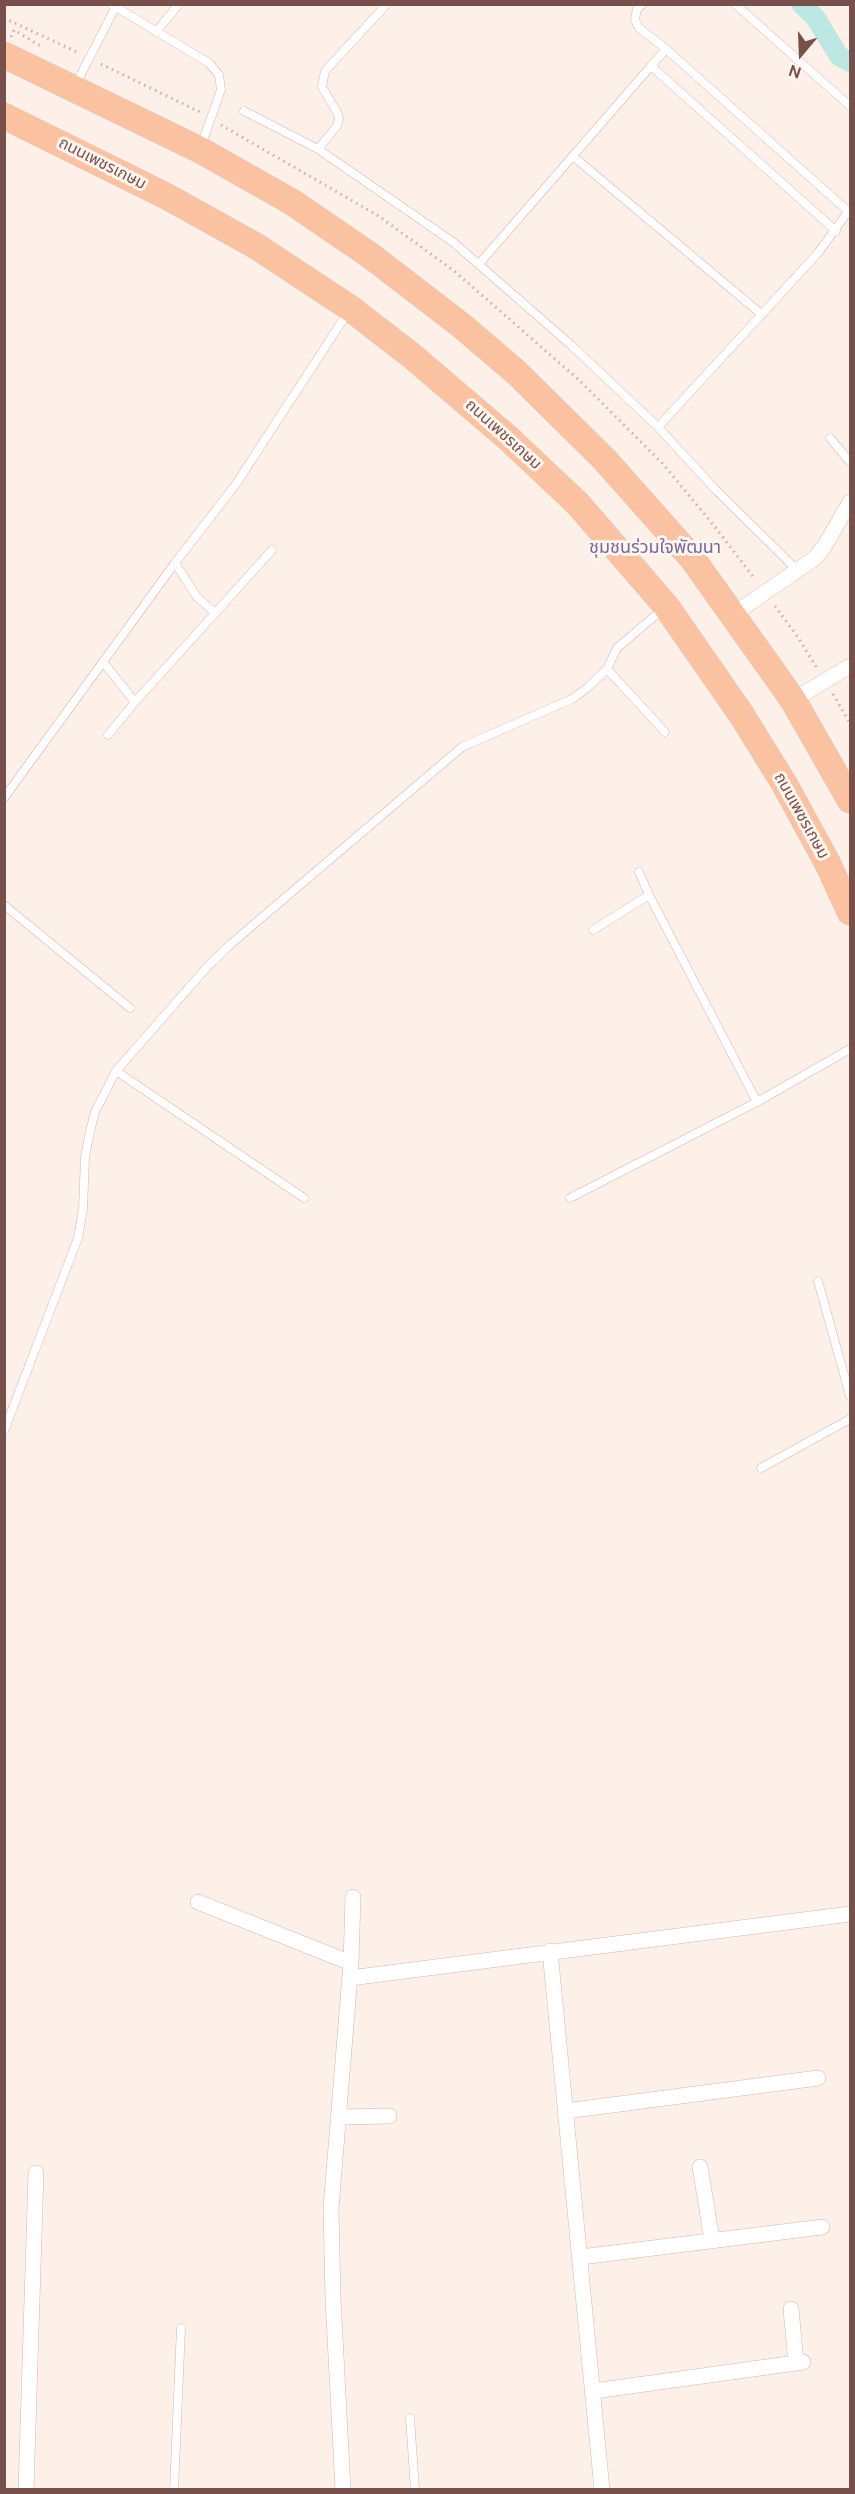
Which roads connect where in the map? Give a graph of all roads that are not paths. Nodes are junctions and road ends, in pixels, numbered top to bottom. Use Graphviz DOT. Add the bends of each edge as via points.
graph roads {
  1 [pos="179,4"];
  2 [pos="387,4"];
  3 [pos="643,4"];
  4 [pos="735,4"];
  5 [pos="114,5"];
  6 [pos="156,32"];
  7 [pos="666,49"];
  8 [pos="4,55"];
  9 [pos="651,66"];
  10 [pos="74,87"];
  11 [pos="850,106"];
  12 [pos="244,111"];
  13 [pos="4,117"];
  14 [pos="318,149"];
  15 [pos="200,150"];
  16 [pos="574,157"];
  17 [pos="850,211"];
  18 [pos="836,231"];
  19 [pos="479,264"];
  20 [pos="350,309"];
  21 [pos="760,313"];
  22 [pos="658,427"];
  23 [pos="830,438"];
  24 [pos="850,462"];
  25 [pos="850,502"];
  26 [pos="272,550"];
  27 [pos="175,563"];
  28 [pos="798,572"];
  29 [pos="666,606"];
  30 [pos="215,613"];
  31 [pos="734,614"];
  32 [pos="103,662"];
  33 [pos="850,666"];
  34 [pos="607,669"];
  35 [pos="793,700"];
  36 [pos="135,702"];
  37 [pos="665,732"];
  38 [pos="108,735"];
  39 [pos="4,798"];
  40 [pos="850,800"];
  41 [pos="639,872"];
  42 [pos="649,895"];
  43 [pos="4,905"];
  44 [pos="850,912"];
  45 [pos="593,930"];
  46 [pos="130,1008"];
  47 [pos="850,1049"];
  48 [pos="116,1071"];
  49 [pos="757,1102"];
  50 [pos="304,1198"];
  51 [pos="570,1198"];
  52 [pos="818,1281"];
  53 [pos="850,1396"];
  54 [pos="850,1419"];
  55 [pos="4,1431"];
  56 [pos="761,1468"];
  57 [pos="353,1897"];
  58 [pos="198,1902"];
  59 [pos="850,1914"];
  60 [pos="550,1951"];
  61 [pos="351,1971"];
  62 [pos="818,2078"];
  63 [pos="566,2110"];
  64 [pos="389,2116"];
  65 [pos="339,2117"];
  66 [pos="700,2167"];
  67 [pos="36,2173"];
  68 [pos="822,2226"];
  69 [pos="712,2240"];
  70 [pos="581,2257"];
  71 [pos="791,2309"];
  72 [pos="181,2328"];
  73 [pos="594,2391"];
  74 [pos="410,2418"];
  75 [pos="26,2490"];
  76 [pos="174,2490"];
  77 [pos="343,2490"];
  78 [pos="415,2490"];
  79 [pos="602,2490"];
  1 -- 6 [label="lane"];
  2 -- 14 [label="lane" via="325,71 322,87 339,119"];
  3 -- 7 [label="lane" via="637,9 638,27"];
  4 -- 11 [label="lane"];
  5 -- 6 [label="lane"];
  5 -- 10 [label="lane"];
  6 -- 15 [label="lane" via="209,63 219,75 221,90"];
  7 -- 9 [label="lane"];
  7 -- 17 [label="lane"];
  8 -- 10 [label="main road"];
  9 -- 16 [label="lane"];
  9 -- 18 [label="lane"];
  10 -- 15 [label="main road"];
  12 -- 14 [label="lane"];
  13 -- 20 [label="main road, ถนนเพชรเกษม" via="156,191 256,246"];
  14 -- 19 [label="lane"];
  15 -- 31 [label="main road" via="292,202 462,326 588,443 692,558"];
  16 -- 19 [label="lane"];
  16 -- 21 [label="lane"];
  17 -- 18 [label="lane"];
  18 -- 21 [label="lane"];
  19 -- 22 [label="lane"];
  20 -- 27 [label="lane" via="236,484"];
  20 -- 29 [label="main road, ถนนเพชรเกษม" via="508,438 578,504"];
  21 -- 22 [label="lane"];
  22 -- 28 [label="lane"];
  23 -- 24 [label="lane"];
  25 -- 28 [label="street" via="824,547"];
  26 -- 30 [label="lane"];
  27 -- 30 [label="lane" via="197,597"];
  27 -- 32 [label="lane"];
  28 -- 31 [label="street"];
  29 -- 34 [label="lane" via="617,648"];
  29 -- 44 [label="main road, ถนนเพชรเกษม" via="785,785"];
  30 -- 36 [label="lane"];
  31 -- 35 [label="main road"];
  32 -- 36 [label="lane"];
  32 -- 39 [label="lane"];
  33 -- 35 [label="street"];
  34 -- 37 [label="lane"];
  34 -- 48 [label="lane" via="572,699 462,747 208,966"];
  35 -- 40 [label="main road"];
  36 -- 38 [label="lane"];
  41 -- 42 [label="lane"];
  42 -- 45 [label="lane"];
  42 -- 49 [label="lane"];
  43 -- 46 [label="lane"];
  47 -- 49 [label="lane"];
  48 -- 50 [label="lane"];
  48 -- 55 [label="lane" via="90,1131 78,1238"];
  49 -- 51 [label="lane"];
  52 -- 53 [label="lane"];
  54 -- 56 [label="lane"];
  57 -- 61 [label="street"];
  58 -- 61 [label="street"];
  59 -- 60 [label="street"];
  60 -- 61 [label="street"];
  60 -- 63 [label="street"];
  61 -- 65 [label="street"];
  62 -- 63 [label="street"];
  63 -- 70 [label="street"];
  64 -- 65 [label="street"];
  65 -- 77 [label="street" via="331,2208"];
  66 -- 69 [label="street"];
  67 -- 75 [label="street"];
  68 -- 69 [label="street"];
  69 -- 70 [label="street"];
  70 -- 73 [label="street"];
  71 -- 73 [label="street" via="800,2362"];
  72 -- 76 [label="lane"];
  73 -- 79 [label="street"];
  74 -- 78 [label="lane"];
}
